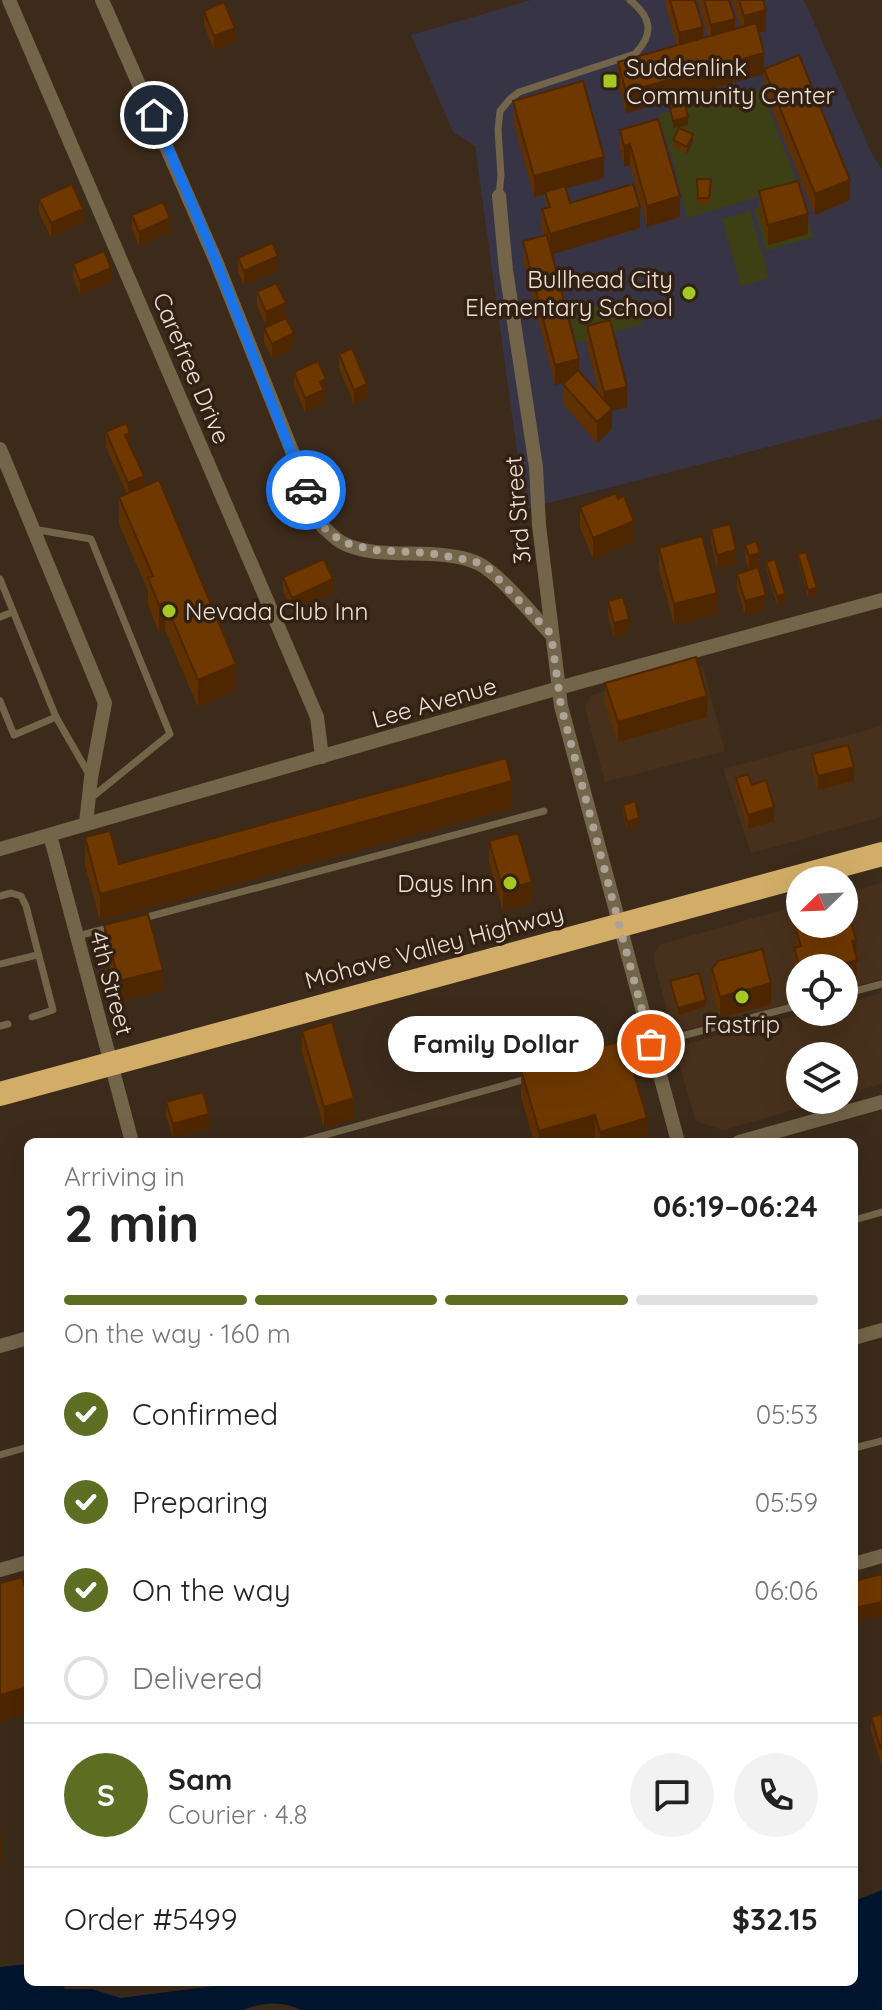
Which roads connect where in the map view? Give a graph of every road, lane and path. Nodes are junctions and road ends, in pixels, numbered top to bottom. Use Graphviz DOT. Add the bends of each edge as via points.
graph roads {
  1 [pos="9,0"];
  2 [pos="102,0"];
  3 [pos="630,0"];
  4 [pos="499,196"];
  5 [pos="0,449"];
  6 [pos="33,529"];
  7 [pos="0,579"];
  8 [pos="882,600"];
  9 [pos="13,612"];
  10 [pos="0,617"];
  11 [pos="551,634"];
  12 [pos="560,688"];
  13 [pos="0,701"];
  14 [pos="56,717"];
  15 [pos="322,757"];
  16 [pos="91,778"];
  17 [pos="89,800"];
  18 [pos="544,811"];
  19 [pos="86,823"];
  20 [pos="50,835"];
  21 [pos="0,849"];
  22 [pos="882,854"];
  23 [pos="0,896"];
  24 [pos="137,920"];
  25 [pos="122,924"];
  26 [pos="619,925"];
  27 [pos="77,936"];
  28 [pos="37,955"];
  29 [pos="0,964"];
  30 [pos="882,984"];
  31 [pos="858,990"];
  32 [pos="786,1009"];
  33 [pos="32,1017"];
  34 [pos="651,1044"];
  35 [pos="111,1063"];
  36 [pos="532,1078"];
  37 [pos="0,1094"];
  38 [pos="882,1102"];
  39 [pos="131,1138"];
  40 [pos="314,1138"];
  41 [pos="677,1138"];
  42 [pos="753,1138"];
  43 [pos="882,1212"];
  44 [pos="858,1219"];
  45 [pos="882,1330"];
  46 [pos="858,1337"];
  47 [pos="24,1339"];
  48 [pos="0,1346"];
  49 [pos="882,1441"];
  50 [pos="858,1447"];
  51 [pos="24,1448"];
  52 [pos="0,1455"];
  53 [pos="882,1556"];
  54 [pos="24,1563"];
  55 [pos="858,1563"];
  56 [pos="0,1570"];
  1 -- 15 [label="street, Carefree Drive" via="317,717"];
  2 -- 11 [label="street" via="216,261 322,526 355,547 474,561 488,568"];
  3 -- 4 [label="lane" via="648,20 647,35 635,54 519,92 500,111"];
  4 -- 11 [label="street, 3rd Street" via="536,467"];
  5 -- 6 [label="street"];
  6 -- 16 [label="street" via="105,703"];
  6 -- 17 [label="lane" via="91,539 170,734"];
  7 -- 9 [label="lane"];
  8 -- 12 [label="street, Lee Avenue"];
  9 -- 10 [label="lane"];
  9 -- 14 [label="lane"];
  11 -- 12 [label="street, 3rd Street"];
  12 -- 15 [label="street, Lee Avenue"];
  12 -- 26 [label="street, 3rd Street"];
  13 -- 14 [label="lane" via="14,735"];
  14 -- 16 [label="lane"];
  15 -- 19 [label="street, Lee Avenue"];
  16 -- 17 [label="street"];
  17 -- 19 [label="street"];
  18 -- 24 [label="lane"];
  19 -- 20 [label="street, Lee Avenue"];
  20 -- 21 [label="street, Lee Avenue"];
  20 -- 27 [label="street, 4th Street"];
  22 -- 26 [label="highway, Mohave Valley Highway"];
  23 -- 28 [label="lane" via="21,896"];
  25 -- 27 [label="lane"];
  26 -- 34 [label="street, 3rd Street"];
  26 -- 35 [label="highway, Mohave Valley Highway"];
  27 -- 35 [label="street, 4th Street"];
  28 -- 29 [label="lane"];
  28 -- 33 [label="lane" via="53,1010"];
  30 -- 31 [label="lane"];
  32 -- 34 [label="lane"];
  34 -- 41 [label="street, 3rd Street"];
  35 -- 37 [label="highway, Mohave Valley Highway"];
  35 -- 39 [label="street, 4th Street"];
  36 -- 40 [label="lane"];
  38 -- 42 [label="street"];
  43 -- 44 [label="lane"];
  45 -- 46 [label="street"];
  47 -- 48 [label="street"];
  49 -- 50 [label="lane"];
  51 -- 52 [label="lane"];
  53 -- 55 [label="street"];
  54 -- 56 [label="street"];
}
